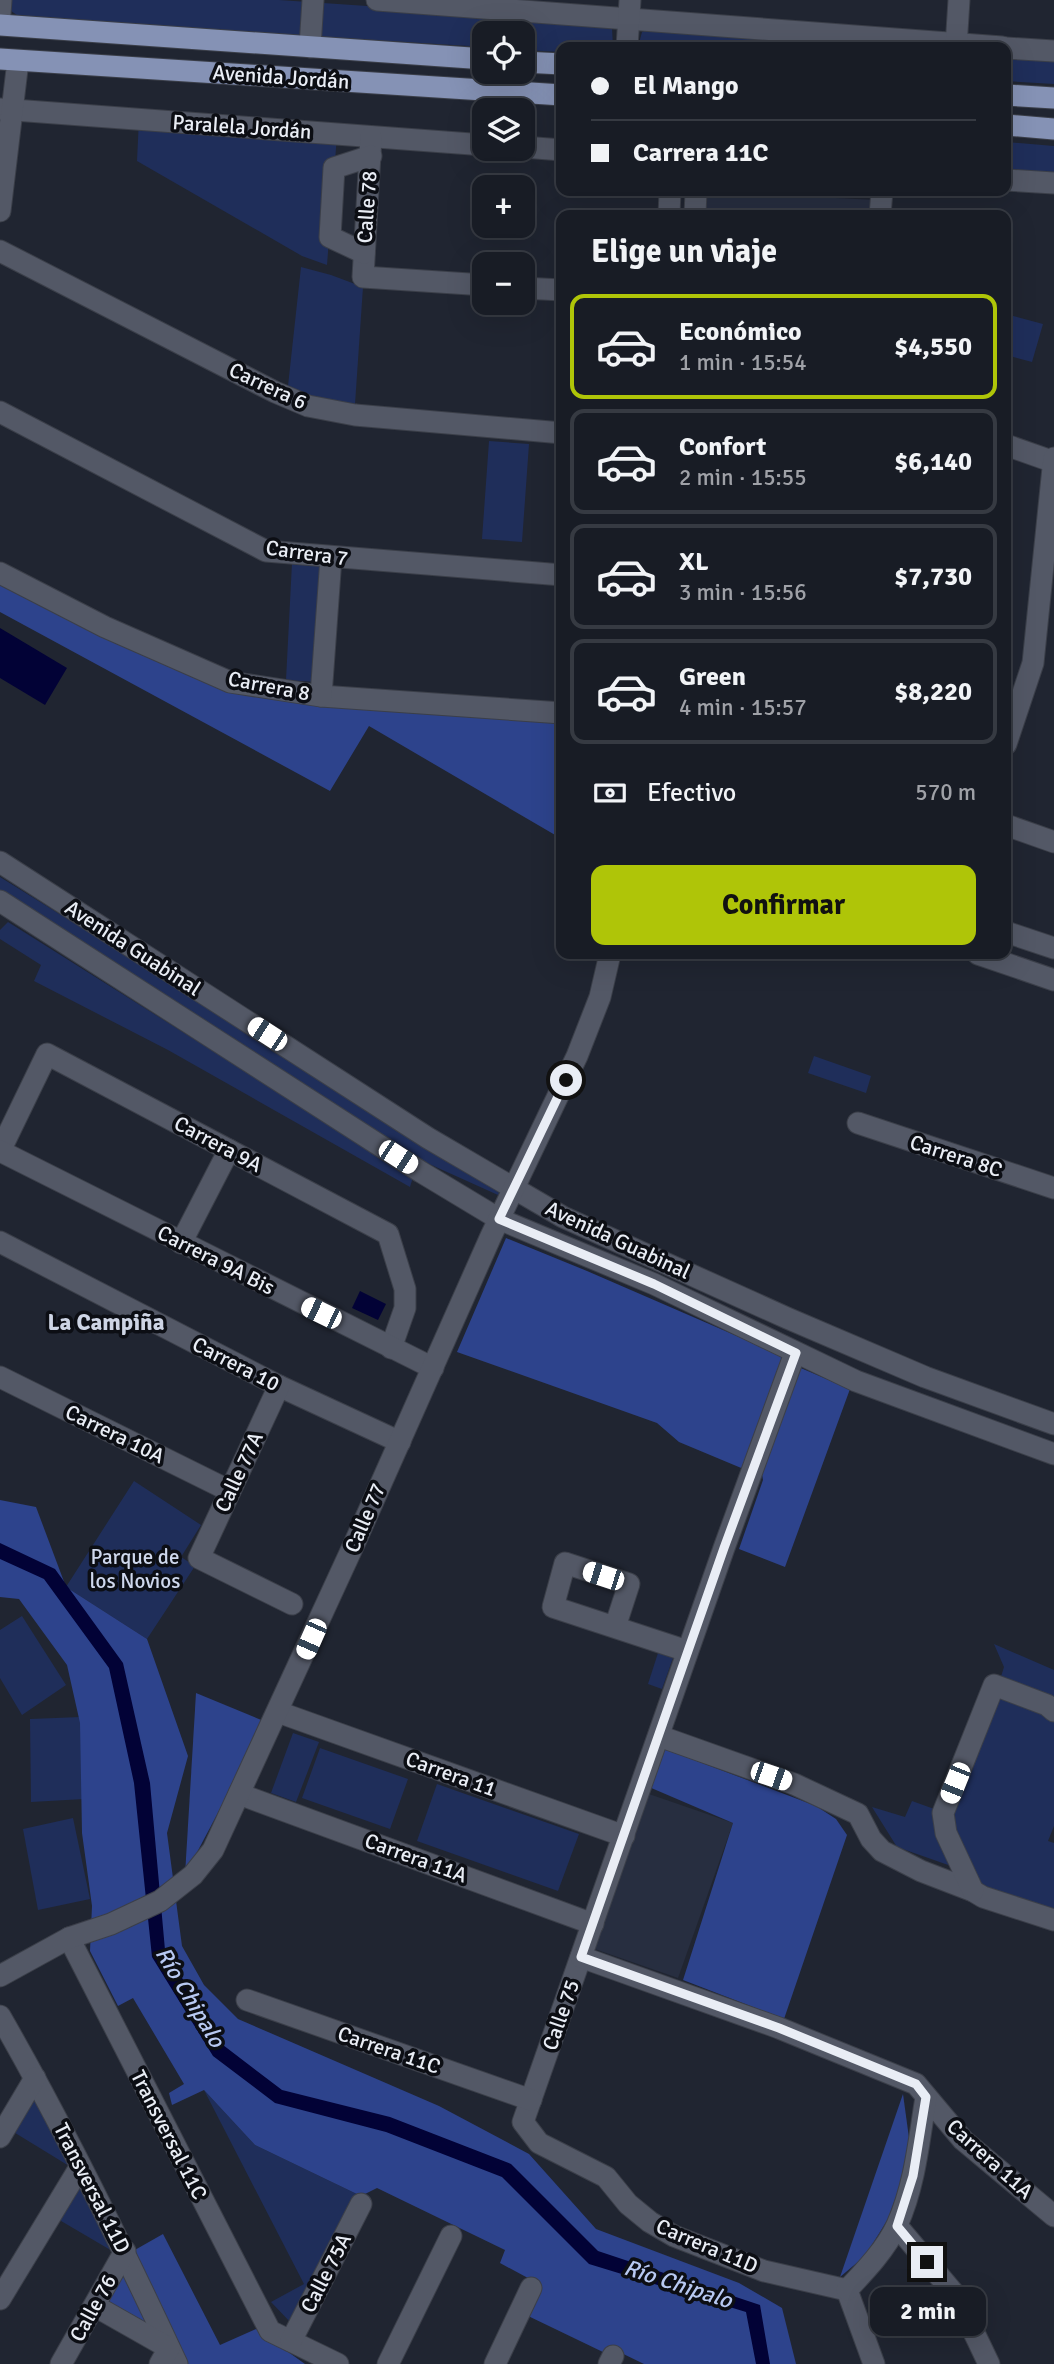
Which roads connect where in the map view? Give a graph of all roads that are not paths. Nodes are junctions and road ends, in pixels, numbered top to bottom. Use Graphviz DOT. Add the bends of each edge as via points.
graph roads {
  1 [pos="1,0"];
  2 [pos="313,0"];
  3 [pos="377,0"];
  4 [pos="959,0"];
  5 [pos="523,6"];
  6 [pos="629,9"];
  7 [pos="0,14"];
  8 [pos="0,25"];
  9 [pos="627,42"];
  10 [pos="921,42"];
  11 [pos="956,42"];
  12 [pos="310,47"];
  13 [pos="1011,48"];
  14 [pos="1054,51"];
  15 [pos="472,58"];
  16 [pos="9,60"];
  17 [pos="535,63"];
  18 [pos="556,64"];
  19 [pos="556,95"];
  20 [pos="1011,95"];
  21 [pos="1054,98"];
  22 [pos="6,110"];
  23 [pos="1011,125"];
  24 [pos="1054,129"];
  25 [pos="4,144"];
  26 [pos="472,145"];
  27 [pos="371,147"];
  28 [pos="535,148"];
  29 [pos="556,150"];
  30 [pos="1011,180"];
  31 [pos="1054,183"];
  32 [pos="0,211"];
  33 [pos="0,251"];
  34 [pos="364,253"];
  35 [pos="472,284"];
  36 [pos="535,289"];
  37 [pos="556,290"];
  38 [pos="0,412"];
  39 [pos="556,432"];
  40 [pos="1011,447"];
  41 [pos="1054,460"];
  42 [pos="331,558"];
  43 [pos="0,573"];
  44 [pos="556,575"];
  45 [pos="321,696"];
  46 [pos="556,713"];
  47 [pos="1011,729"];
  48 [pos="1011,827"];
  49 [pos="1054,842"];
  50 [pos="0,862"];
  51 [pos="0,901"];
  52 [pos="1011,934"];
  53 [pos="1054,948"];
  54 [pos="609,959"];
  55 [pos="993,959"];
  56 [pos="1054,980"];
  57 [pos="858,1123"];
  58 [pos="229,1150"];
  59 [pos="0,1151"];
  60 [pos="1054,1188"];
  61 [pos="514,1190"];
  62 [pos="499,1219"];
  63 [pos="0,1242"];
  64 [pos="181,1243"];
  65 [pos="391,1348"];
  66 [pos="796,1353"];
  67 [pos="433,1368"];
  68 [pos="0,1377"];
  69 [pos="279,1386"];
  70 [pos="1054,1423"];
  71 [pos="400,1442"];
  72 [pos="1054,1454"];
  73 [pos="230,1491"];
  74 [pos="292,1604"];
  75 [pos="615,1627"];
  76 [pos="687,1651"];
  77 [pos="1054,1711"];
  78 [pos="278,1712"];
  79 [pos="659,1736"];
  80 [pos="239,1794"];
  81 [pos="624,1836"];
  82 [pos="973,1891"];
  83 [pos="1054,1920"];
  84 [pos="593,1924"];
  85 [pos="76,1935"];
  86 [pos="581,1957"];
  87 [pos="0,1976"];
  88 [pos="247,2000"];
  89 [pos="0,2016"];
  90 [pos="36,2078"];
  91 [pos="926,2097"];
  92 [pos="531,2099"];
  93 [pos="523,2122"];
  94 [pos="0,2137"];
  95 [pos="80,2167"];
  96 [pos="361,2204"];
  97 [pos="1054,2216"];
  98 [pos="897,2226"];
  99 [pos="451,2236"];
  100 [pos="125,2251"];
  101 [pos="531,2288"];
  102 [pos="847,2290"];
  103 [pos="0,2299"];
  104 [pos="95,2306"];
  105 [pos="291,2341"];
  106 [pos="169,2359"];
  107 [pos="61,2364"];
  108 [pos="338,2364"];
  109 [pos="388,2364"];
  110 [pos="495,2364"];
  111 [pos="874,2364"];
  112 [pos="989,2364"];
  1 -- 7 [label="street"];
  2 -- 12 [label="street"];
  3 -- 5 [label="street"];
  4 -- 11 [label="street"];
  5 -- 6 [label="street"];
  6 -- 9 [label="street"];
  6 -- 10 [label="street"];
  8 -- 12 [label="main road, Avenida Jordán"];
  12 -- 15 [label="main road, Avenida Jordán"];
  13 -- 14 [label="street"];
  16 -- 19 [label="main road, Avenida Jordán"];
  16 -- 22 [label="street"];
  17 -- 18 [label="main road"];
  20 -- 21 [label="main road"];
  22 -- 25 [label="street"];
  22 -- 27 [label="street, Paralela Jordán"];
  23 -- 24 [label="main road"];
  25 -- 32 [label="street"];
  26 -- 27 [label="street, Paralela Jordán"];
  27 -- 34 [label="street, Calle 78"];
  27 -- 34 [label="street" via="334,167 330,237"];
  28 -- 29 [label="street"];
  30 -- 31 [label="street"];
  33 -- 39 [label="street, Carrera 6" via="308,406 355,415"];
  34 -- 35 [label="street, Calle 78" via="363,277"];
  36 -- 37 [label="street"];
  38 -- 42 [label="street, Carrera 7" via="266,551"];
  40 -- 41 [label="street"];
  41 -- 47 [label="street" via="1033,663"];
  42 -- 44 [label="street, Carrera 7"];
  42 -- 45 [label="street"];
  43 -- 45 [label="street, Carrera 8" via="105,627 230,682"];
  45 -- 46 [label="street, Carrera 8"];
  48 -- 49 [label="street"];
  50 -- 61 [label="street, Avenida Guabinal"];
  51 -- 62 [label="street, Avenida Guabinal"];
  52 -- 53 [label="street"];
  54 -- 61 [label="street, Calle 77" via="577,1056"];
  55 -- 56 [label="street"];
  57 -- 60 [label="street, Carrera 8C"];
  58 -- 59 [label="street, Carrera 9A" via="47,1054"];
  58 -- 64 [label="street"];
  58 -- 65 [label="street, Carrera 9A" via="388,1234 405,1289 405,1308"];
  59 -- 64 [label="street, Carrera 9A Bis"];
  61 -- 62 [label="street, Calle 77"];
  61 -- 70 [label="street, Avenida Guabinal" via="563,1217 787,1318 925,1377"];
  62 -- 66 [label="street, Avenida Guabinal" via="654,1284"];
  62 -- 67 [label="street, Calle 77"];
  63 -- 69 [label="street, Carrera 10"];
  64 -- 65 [label="street, Carrera 9A Bis"];
  65 -- 67 [label="street, Carrera 9A Bis"];
  66 -- 72 [label="street, Avenida Guabinal" via="924,1408"];
  66 -- 76 [label="street, Calle 75"];
  67 -- 71 [label="street, Calle 77"];
  68 -- 73 [label="street, Carrera 10A"];
  69 -- 71 [label="street, Carrera 10"];
  69 -- 73 [label="street, Calle 77A"];
  71 -- 78 [label="street, Calle 77"];
  73 -- 74 [label="street, Calle 77A" via="199,1558"];
  75 -- 75 [label="street" via="629,1584 565,1563 553,1607"];
  75 -- 76 [label="street"];
  76 -- 79 [label="street, Calle 75"];
  77 -- 82 [label="street" via="994,1685 943,1813 946,1833"];
  78 -- 80 [label="street, Calle 77"];
  78 -- 81 [label="street, Carrera 11"];
  79 -- 81 [label="street, Calle 75"];
  79 -- 82 [label="street" via="794,1784 858,1814 871,1839 888,1855"];
  80 -- 84 [label="street, Carrera 11A"];
  80 -- 85 [label="street, Calle 77" via="213,1850 193,1875 138,1913"];
  81 -- 84 [label="street, Calle 75"];
  82 -- 83 [label="street"];
  84 -- 86 [label="street, Calle 75"];
  85 -- 87 [label="street, Calle 77"];
  85 -- 105 [label="street, Transversal 11C" via="270,2331"];
  86 -- 91 [label="street, Carrera 11A" via="779,2028 916,2084"];
  86 -- 92 [label="street, Calle 75"];
  88 -- 92 [label="street, Carrera 11C"];
  89 -- 90 [label="street, Transversal 11D"];
  90 -- 94 [label="street"];
  90 -- 95 [label="street, Transversal 11D"];
  91 -- 97 [label="street, Carrera 11A" via="963,2140"];
  91 -- 98 [label="street" via="913,2176"];
  92 -- 93 [label="street, Calle 75"];
  93 -- 102 [label="street, Carrera 11D" via="539,2143 606,2177 628,2204 674,2236 764,2271"];
  95 -- 100 [label="street, Transversal 11D"];
  95 -- 103 [label="street"];
  96 -- 105 [label="street, Calle 75A"];
  98 -- 102 [label="street"];
  98 -- 112 [label="street" via="957,2297"];
  99 -- 109 [label="street"];
  100 -- 104 [label="street, Calle 76"];
  100 -- 106 [label="street, Transversal 11D"];
  101 -- 110 [label="street"];
  102 -- 111 [label="street"];
  104 -- 106 [label="street"];
  104 -- 107 [label="street, Calle 76"];
  105 -- 108 [label="street"];
}
